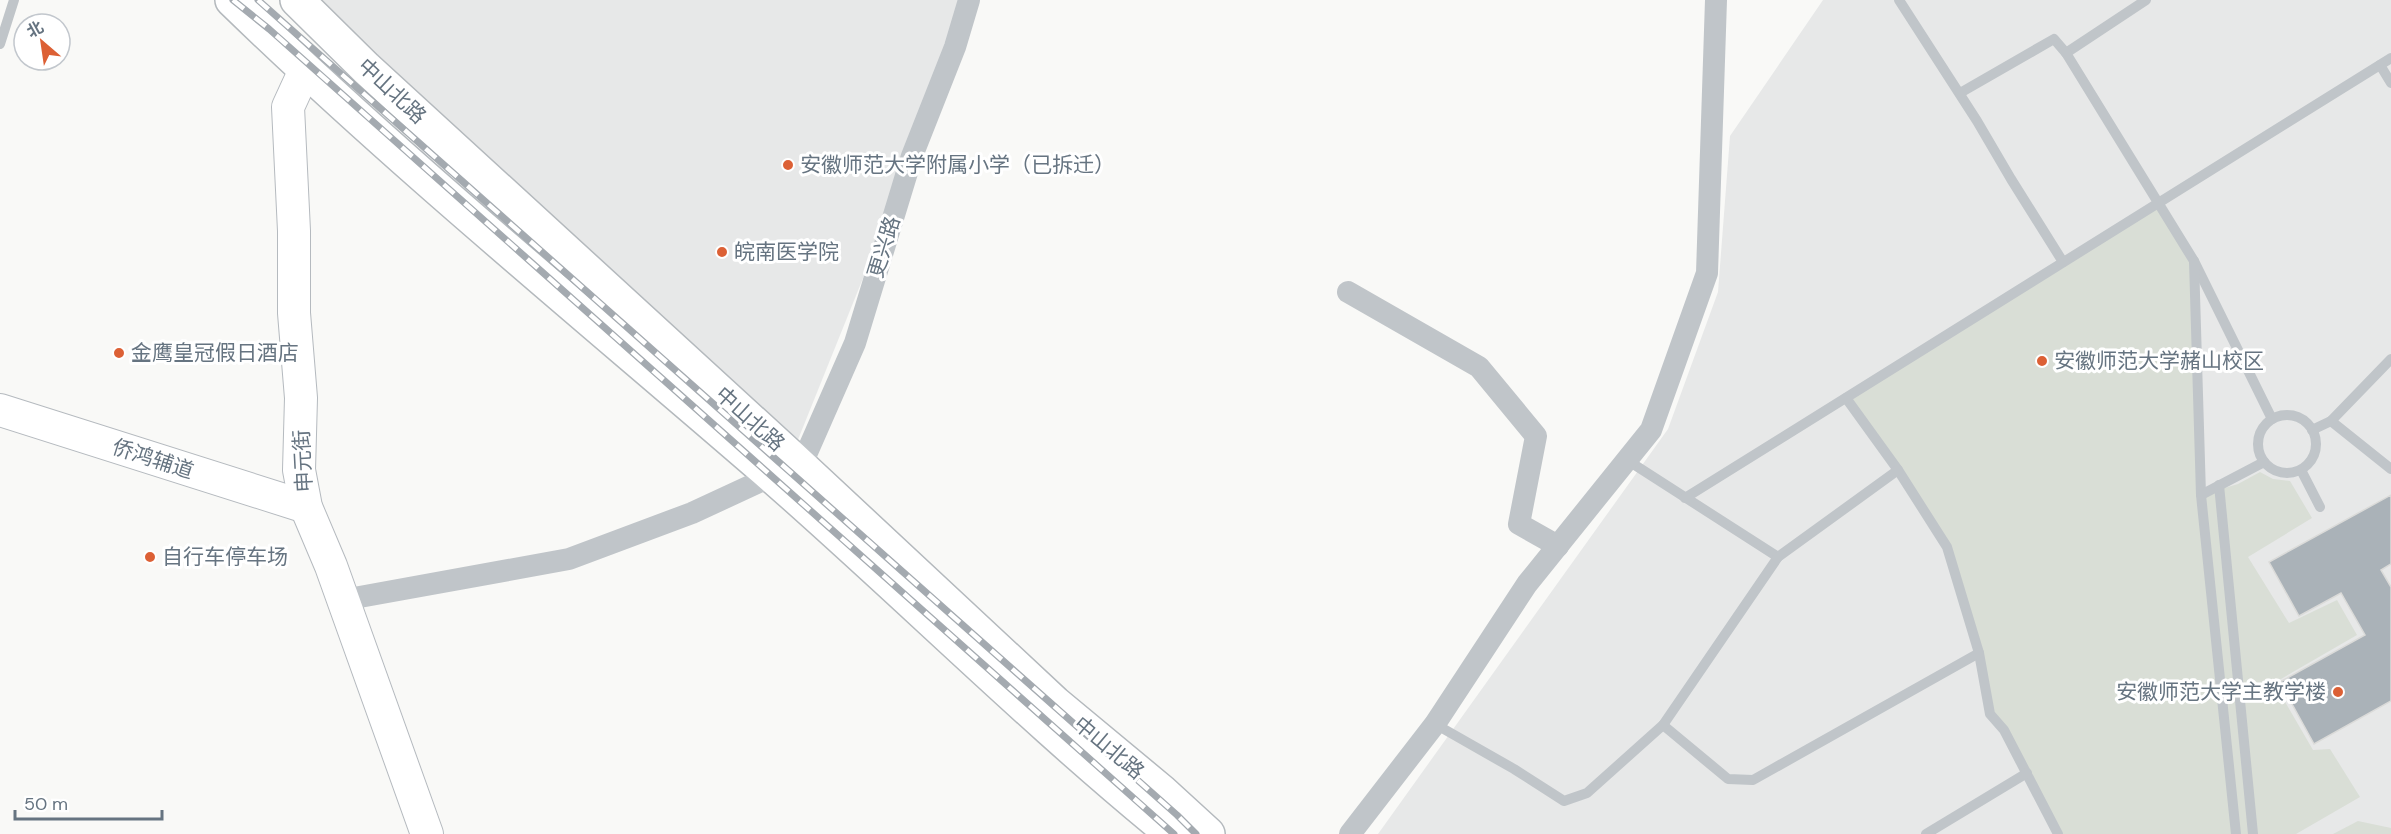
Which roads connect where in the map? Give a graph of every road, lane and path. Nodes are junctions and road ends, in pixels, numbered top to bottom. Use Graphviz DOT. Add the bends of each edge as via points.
graph roads {
  1 [pos="14,0"];
  2 [pos="232,0"];
  3 [pos="297,0"];
  4 [pos="969,0"];
  5 [pos="1716,0"];
  6 [pos="1899,0"];
  7 [pos="2146,0"];
  8 [pos="0,44"];
  9 [pos="2066,52"];
  10 [pos="2391,58"];
  11 [pos="2380,65"];
  12 [pos="305,70"];
  13 [pos="2391,83"];
  14 [pos="1959,93"];
  15 [pos="2159,202"];
  16 [pos="2194,261"];
  17 [pos="2063,262"];
  18 [pos="1348,292"];
  19 [pos="2391,359"];
  20 [pos="1846,398"];
  21 [pos="0,410"];
  22 [pos="2272,419"];
  23 [pos="2331,421"];
  24 [pos="2312,430"];
  25 [pos="1627,460"];
  26 [pos="2264,462"];
  27 [pos="2391,469"];
  28 [pos="1899,470"];
  29 [pos="2301,470"];
  30 [pos="786,477"];
  31 [pos="2219,485"];
  32 [pos="2201,495"];
  33 [pos="1685,498"];
  34 [pos="306,507"];
  35 [pos="2320,507"];
  36 [pos="1558,546"];
  37 [pos="1778,557"];
  38 [pos="343,600"];
  39 [pos="1978,653"];
  40 [pos="1435,724"];
  41 [pos="1664,725"];
  42 [pos="2027,773"];
  43 [pos="427,834"];
  44 [pos="1172,834"];
  45 [pos="1208,834"];
  46 [pos="1350,834"];
  47 [pos="1926,834"];
  48 [pos="2058,834"];
  49 [pos="2236,834"];
  50 [pos="2253,834"];
  1 -- 8 [label="lane"];
  2 -- 12 [label="main road"];
  3 -- 30 [label="main road, 中山北路"];
  4 -- 30 [label="street, 更兴路" via="955,48 912,156 855,343"];
  5 -- 25 [label="street" via="1707,273 1651,430"];
  6 -- 14 [label="lane"];
  7 -- 9 [label="lane"];
  9 -- 14 [label="lane" via="2054,39"];
  9 -- 15 [label="lane"];
  10 -- 11 [label="lane"];
  11 -- 13 [label="lane"];
  11 -- 15 [label="lane"];
  12 -- 30 [label="main road" via="529,269"];
  12 -- 34 [label="street, 申元街" via="288,107 294,313 301,398 299,470"];
  14 -- 17 [label="lane"];
  15 -- 16 [label="lane"];
  15 -- 17 [label="lane"];
  16 -- 22 [label="lane"];
  16 -- 32 [label="lane"];
  17 -- 20 [label="lane"];
  18 -- 36 [label="street" via="1479,367 1536,436 1520,524"];
  19 -- 23 [label="lane"];
  20 -- 28 [label="lane"];
  20 -- 33 [label="lane"];
  21 -- 34 [label="street, 侨鸿辅道"];
  22 -- 24 [label="lane" via="2290,415"];
  22 -- 26 [label="lane" via="2258,444"];
  23 -- 24 [label="lane"];
  23 -- 27 [label="lane"];
  24 -- 29 [label="lane" via="2316,448"];
  25 -- 33 [label="lane"];
  25 -- 36 [label="street"];
  26 -- 29 [label="lane" via="2281,472"];
  26 -- 31 [label="lane"];
  28 -- 37 [label="lane"];
  28 -- 39 [label="lane" via="1947,547"];
  29 -- 35 [label="lane"];
  30 -- 38 [label="street" via="568,559"];
  30 -- 44 [label="main road" via="1098,774"];
  30 -- 45 [label="main road, 中山北路"];
  31 -- 32 [label="lane"];
  31 -- 50 [label="lane"];
  32 -- 49 [label="lane"];
  33 -- 37 [label="lane"];
  34 -- 38 [label="street, 申元街"];
  36 -- 40 [label="street" via="1527,584"];
  37 -- 41 [label="lane"];
  38 -- 43 [label="street, 申元街"];
  39 -- 41 [label="lane" via="1754,780 1728,779"];
  39 -- 42 [label="lane" via="1990,714 2004,730"];
  40 -- 41 [label="lane" via="1564,801 1587,793"];
  40 -- 46 [label="street"];
  42 -- 47 [label="lane"];
  42 -- 48 [label="lane"];
}
